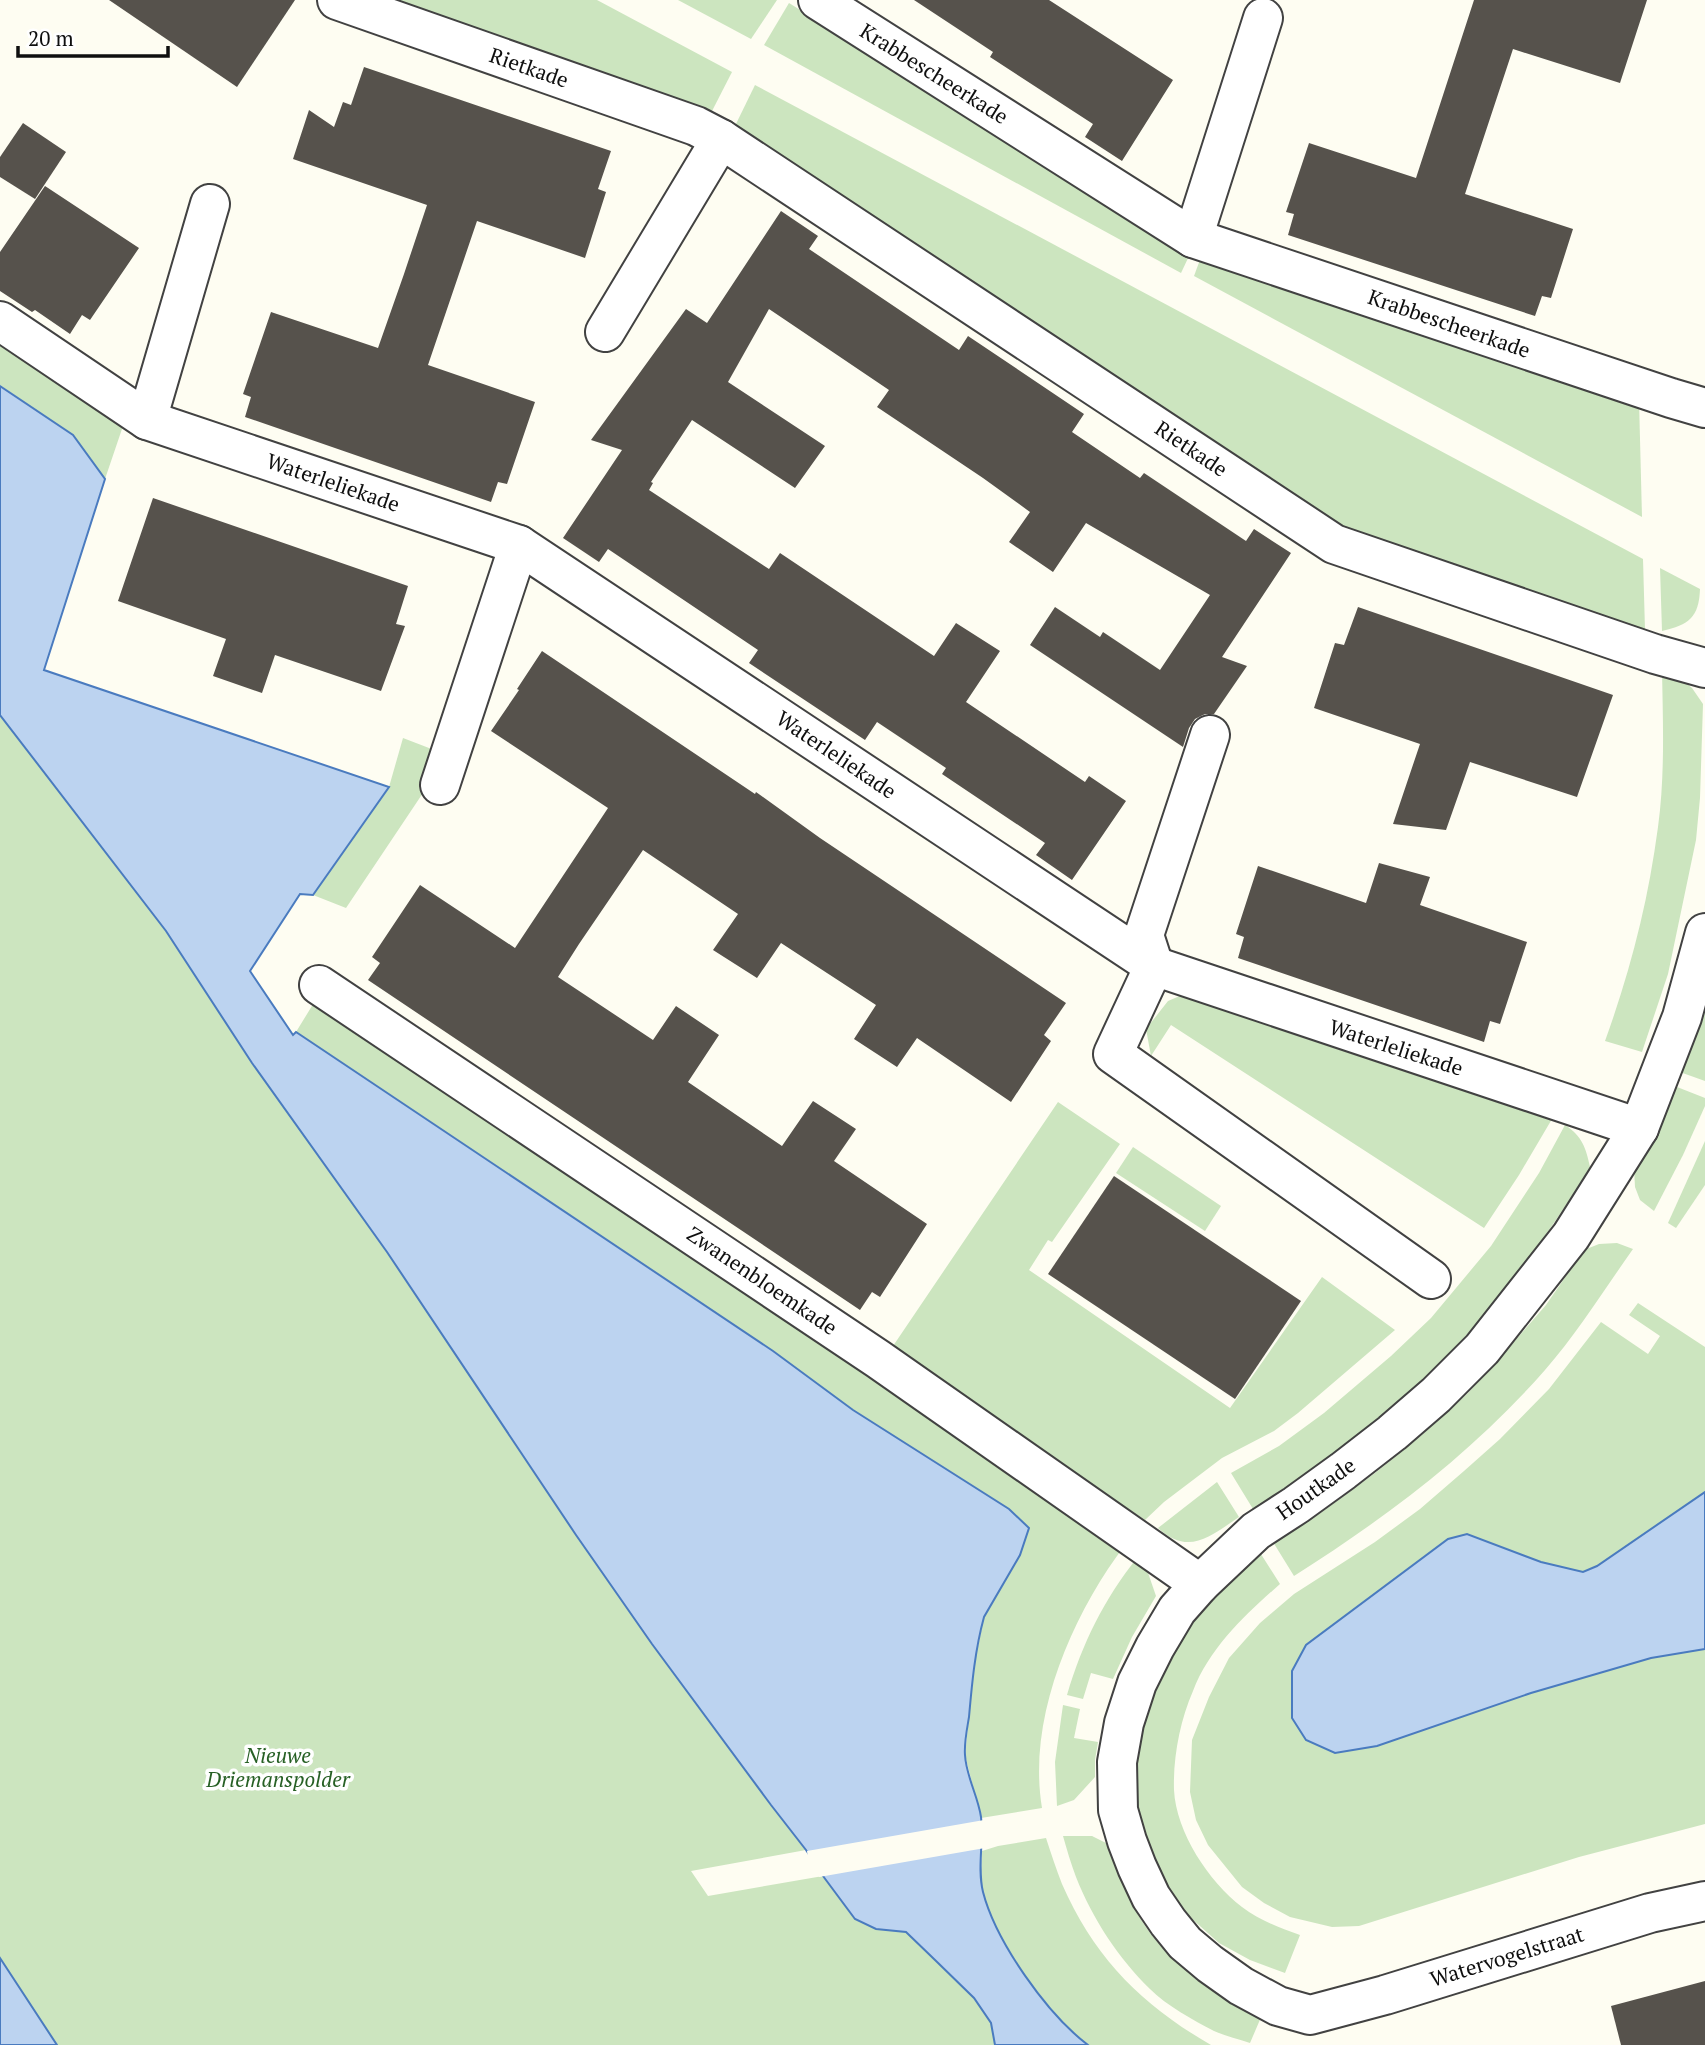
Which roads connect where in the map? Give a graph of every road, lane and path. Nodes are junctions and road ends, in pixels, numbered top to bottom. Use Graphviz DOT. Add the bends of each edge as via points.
graph roads {
  1 [pos="337,0"];
  2 [pos="818,0"];
  3 [pos="1263,19"];
  4 [pos="721,139"];
  5 [pos="210,204"];
  6 [pos="1193,238"];
  7 [pos="0,321"];
  8 [pos="605,332"];
  9 [pos="1705,408"];
  10 [pos="147,420"];
  11 [pos="519,545"];
  12 [pos="1705,668"];
  13 [pos="1210,735"];
  14 [pos="440,785"];
  15 [pos="1705,933"];
  16 [pos="1154,966"];
  17 [pos="319,985"];
  18 [pos="1639,1128"];
  19 [pos="1431,1279"];
  20 [pos="1200,1584"];
  21 [pos="1705,1901"];
  22 [pos="1310,2030"];
  1 -- 4 [label="street, Rietkade" via="696,126"];
  2 -- 6 [label="street, Krabbescheerkade"];
  3 -- 6 [label="street"];
  4 -- 8 [label="street"];
  4 -- 12 [label="street, Rietkade" via="1334,544"];
  5 -- 10 [label="street"];
  6 -- 9 [label="street, Krabbescheerkade"];
  7 -- 10 [label="street, Waterleliekade"];
  10 -- 11 [label="street, Waterleliekade"];
  11 -- 14 [label="street"];
  11 -- 16 [label="street, Waterleliekade"];
  13 -- 16 [label="street" via="1143,935"];
  15 -- 18 [label="street, Houtkade" via="1682,1017"];
  16 -- 18 [label="street, Waterleliekade"];
  16 -- 19 [label="street" via="1113,1054"];
  17 -- 20 [label="street, Zwanenbloemkade" via="878,1359"];
  18 -- 20 [label="street, Houtkade" via="1572,1236 1473,1358 1392,1433 1256,1531"];
  20 -- 22 [label="street, Houtkade" via="1177,1611 1137,1683 1116,1762 1118,1810 1151,1897 1185,1943"];
  21 -- 22 [label="street, Watervogelstraat" via="1650,1913 1385,1995"];
}
